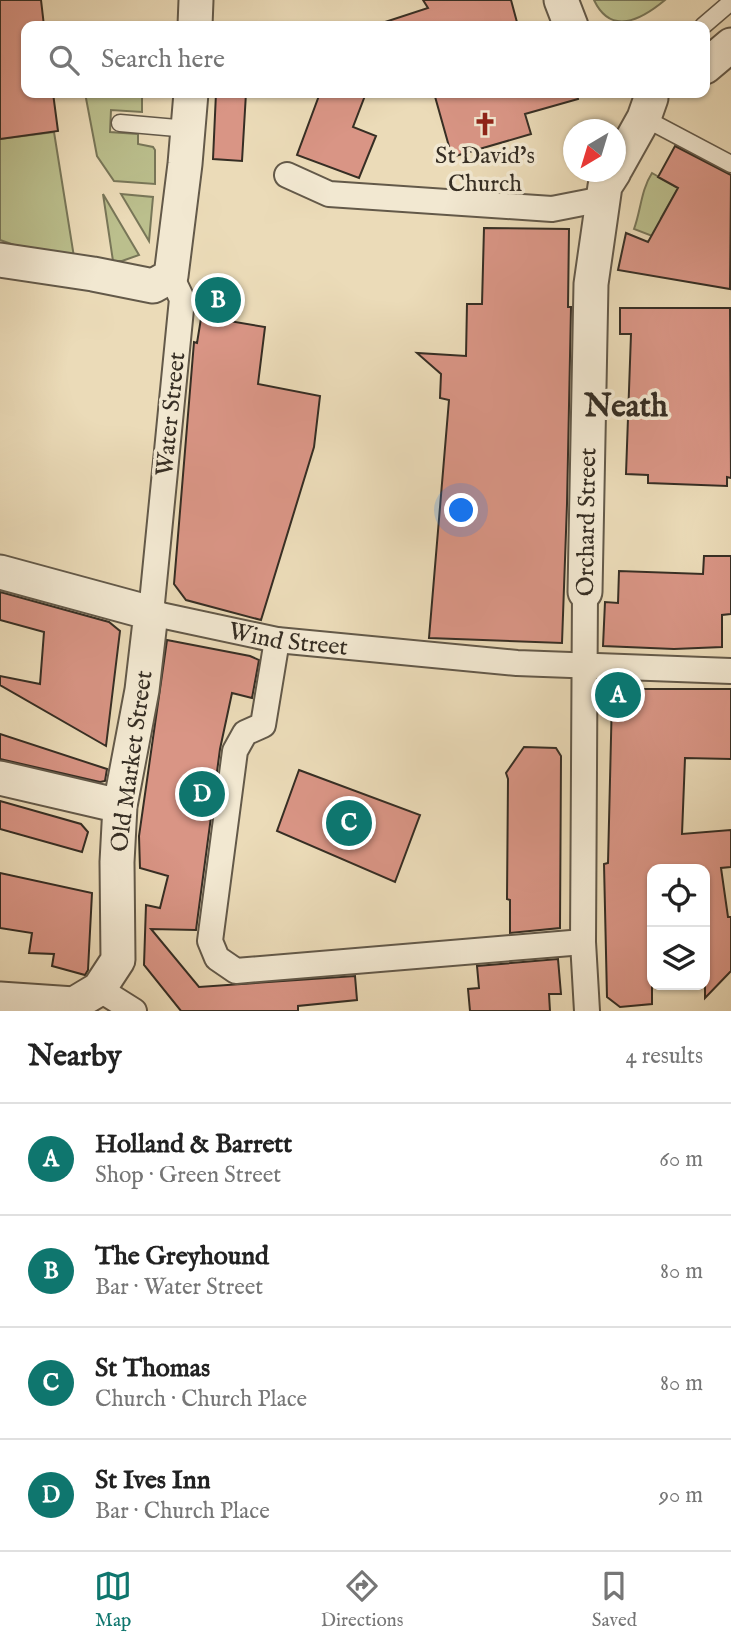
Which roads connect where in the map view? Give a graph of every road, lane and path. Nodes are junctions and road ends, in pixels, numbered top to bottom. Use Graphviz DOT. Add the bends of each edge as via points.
graph roads {
  1 [pos="196,0"];
  2 [pos="561,0"];
  3 [pos="731,2"];
  4 [pos="195,21"];
  5 [pos="569,21"];
  6 [pos="709,21"];
  7 [pos="731,45"];
  8 [pos="710,63"];
  9 [pos="191,98"];
  10 [pos="648,100"];
  11 [pos="120,123"];
  12 [pos="188,129"];
  13 [pos="626,148"];
  14 [pos="731,164"];
  15 [pos="287,175"];
  16 [pos="607,182"];
  17 [pos="611,182"];
  18 [pos="0,260"];
  19 [pos="172,276"];
  20 [pos="0,572"];
  21 [pos="585,592"];
  22 [pos="151,613"];
  23 [pos="278,640"];
  24 [pos="584,666"];
  25 [pos="731,671"];
  26 [pos="0,778"];
  27 [pos="120,806"];
  28 [pos="583,942"];
  29 [pos="99,989"];
  30 [pos="0,999"];
  31 [pos="134,1011"];
  32 [pos="587,1011"];
  1 -- 4 [label="street"];
  2 -- 5 [label="street"];
  3 -- 6 [label="lane"];
  7 -- 8 [label="street"];
  9 -- 12 [label="street, Water Street"];
  10 -- 13 [label="street, Orchard Street"];
  10 -- 14 [label="lane"];
  11 -- 12 [label="lane"];
  12 -- 19 [label="street, Water Street"];
  15 -- 16 [label="street" via="329,194 552,209"];
  17 -- 21 [label="street, Orchard Street" via="591,284"];
  18 -- 19 [label="street" via="153,286"];
  19 -- 22 [label="street, Water Street" via="182,299"];
  20 -- 22 [label="street, Wind Street"];
  21 -- 24 [label="street, Orchard Street"];
  22 -- 23 [label="street, Wind Street"];
  22 -- 27 [label="street, Old Market Street"];
  23 -- 24 [label="street, Wind Street"];
  23 -- 28 [label="street" via="263,725 245,733 235,751 210,941 217,958 236,971"];
  24 -- 25 [label="street, Wind Street"];
  24 -- 28 [label="street, Orchard Street"];
  26 -- 27 [label="street"];
  27 -- 29 [label="street, Old Market Street" via="118,960"];
  28 -- 32 [label="street, Orchard Street"];
  29 -- 30 [label="street" via="74,1004"];
  29 -- 31 [label="street"];
}
